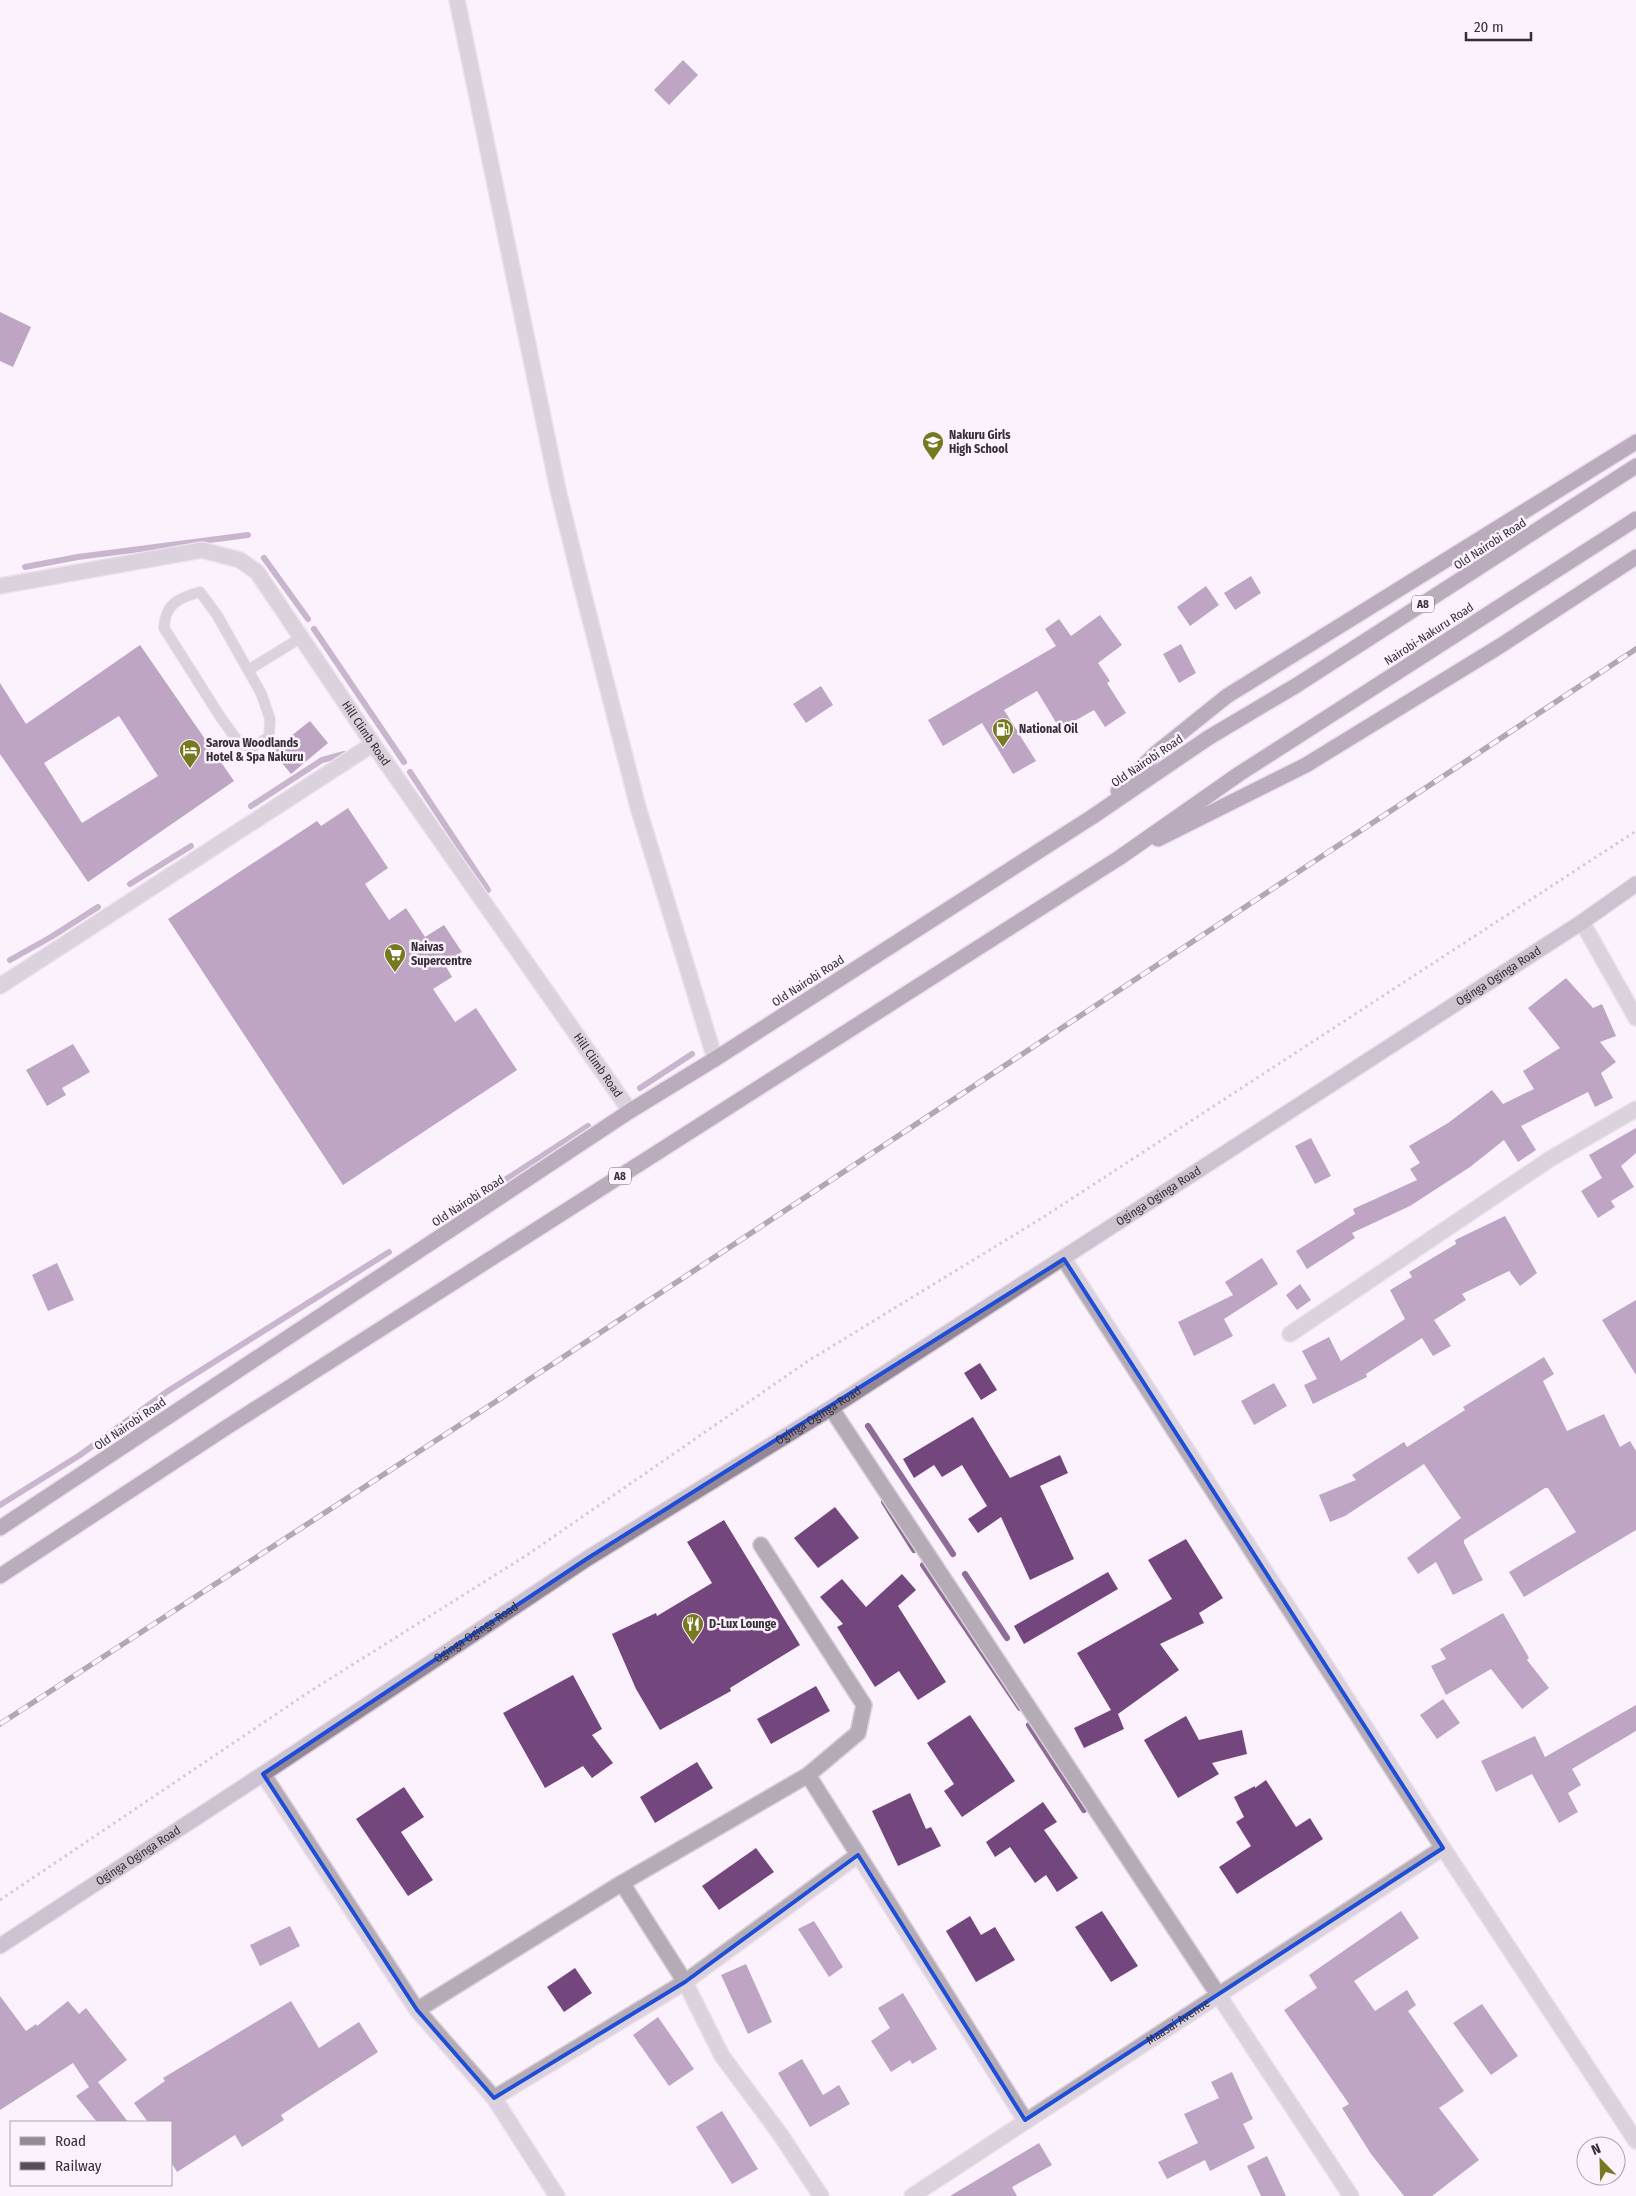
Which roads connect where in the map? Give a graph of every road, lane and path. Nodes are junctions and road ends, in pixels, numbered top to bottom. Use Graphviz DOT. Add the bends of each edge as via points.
graph roads {
  1 [pos="457,0"];
  2 [pos="1636,442"];
  3 [pos="1636,466"];
  4 [pos="1636,519"];
  5 [pos="1636,557"];
  6 [pos="0,586"];
  7 [pos="302,638"];
  8 [pos="250,669"];
  9 [pos="373,744"];
  10 [pos="1092,817"];
  11 [pos="1636,831"];
  12 [pos="1119,858"];
  13 [pos="1636,884"];
  14 [pos="1582,922"];
  15 [pos="0,986"];
  16 [pos="1636,1018"];
  17 [pos="715,1059"];
  18 [pos="1636,1109"];
  19 [pos="630,1111"];
  20 [pos="1064,1259"];
  21 [pos="1290,1334"];
  22 [pos="832,1408"];
  23 [pos="0,1528"];
  24 [pos="761,1545"];
  25 [pos="0,1576"];
  26 [pos="264,1774"];
  27 [pos="808,1775"];
  28 [pos="1443,1848"];
  29 [pos="858,1855"];
  30 [pos="622,1883"];
  31 [pos="0,1900"];
  32 [pos="0,1946"];
  33 [pos="685,1982"];
  34 [pos="1219,1995"];
  35 [pos="417,2010"];
  36 [pos="494,2098"];
  37 [pos="1025,2120"];
  38 [pos="1636,2141"];
  39 [pos="557,2196"];
  40 [pos="821,2196"];
  41 [pos="912,2196"];
  42 [pos="1351,2196"];
  1 -- 17 [label="street" via="574,556 641,816"];
  2 -- 10 [label="highway" via="1227,696 1156,753"];
  3 -- 10 [label="highway, Old Nairobi Road / A8" via="1297,685 1208,738"];
  4 -- 12 [label="highway, Nairobi-Nakuru Road / A8" via="1239,774"];
  5 -- 12 [label="highway" via="1500,646 1306,765"];
  6 -- 7 [label="street, Hill Climb Road" via="202,550 240,560 256,572"];
  7 -- 8 [label="lane"];
  7 -- 9 [label="street, Hill Climb Road"];
  8 -- 8 [label="lane" via="200,592 172,604 164,614 164,628 221,718 240,744 254,748 269,737 270,719"];
  9 -- 15 [label="street"];
  9 -- 19 [label="street, Hill Climb Road"];
  10 -- 17 [label="highway, Old Nairobi Road / A8"];
  11 -- 31 [label="path" via="1042,1218 808,1361 527,1556 310,1692"];
  12 -- 25 [label="highway, A8" via="227,1427"];
  13 -- 14 [label="street, Oginga Oginga Road"];
  14 -- 16 [label="street"];
  14 -- 20 [label="street, Oginga Oginga Road"];
  17 -- 19 [label="highway, Old Nairobi Road / A8"];
  18 -- 21 [label="street" via="1550,1160"];
  19 -- 23 [label="highway, Old Nairobi Road / A8"];
  20 -- 22 [label="street, Oginga Oginga Road"];
  20 -- 28 [label="street"];
  22 -- 26 [label="street, Oginga Oginga Road" via="588,1558"];
  22 -- 34 [label="street"];
  24 -- 27 [label="street" via="864,1706 858,1733"];
  26 -- 32 [label="street, Oginga Oginga Road"];
  26 -- 35 [label="street"];
  27 -- 29 [label="street"];
  27 -- 30 [label="street"];
  28 -- 34 [label="street, Maasai Avenue"];
  28 -- 38 [label="street"];
  29 -- 33 [label="street"];
  29 -- 37 [label="street"];
  30 -- 33 [label="street"];
  30 -- 35 [label="street"];
  33 -- 36 [label="street"];
  33 -- 40 [label="street" via="722,2056"];
  34 -- 37 [label="street, Maasai Avenue"];
  34 -- 42 [label="street"];
  35 -- 36 [label="street"];
  36 -- 39 [label="street"];
  37 -- 41 [label="street, Maasai Avenue"];
}
